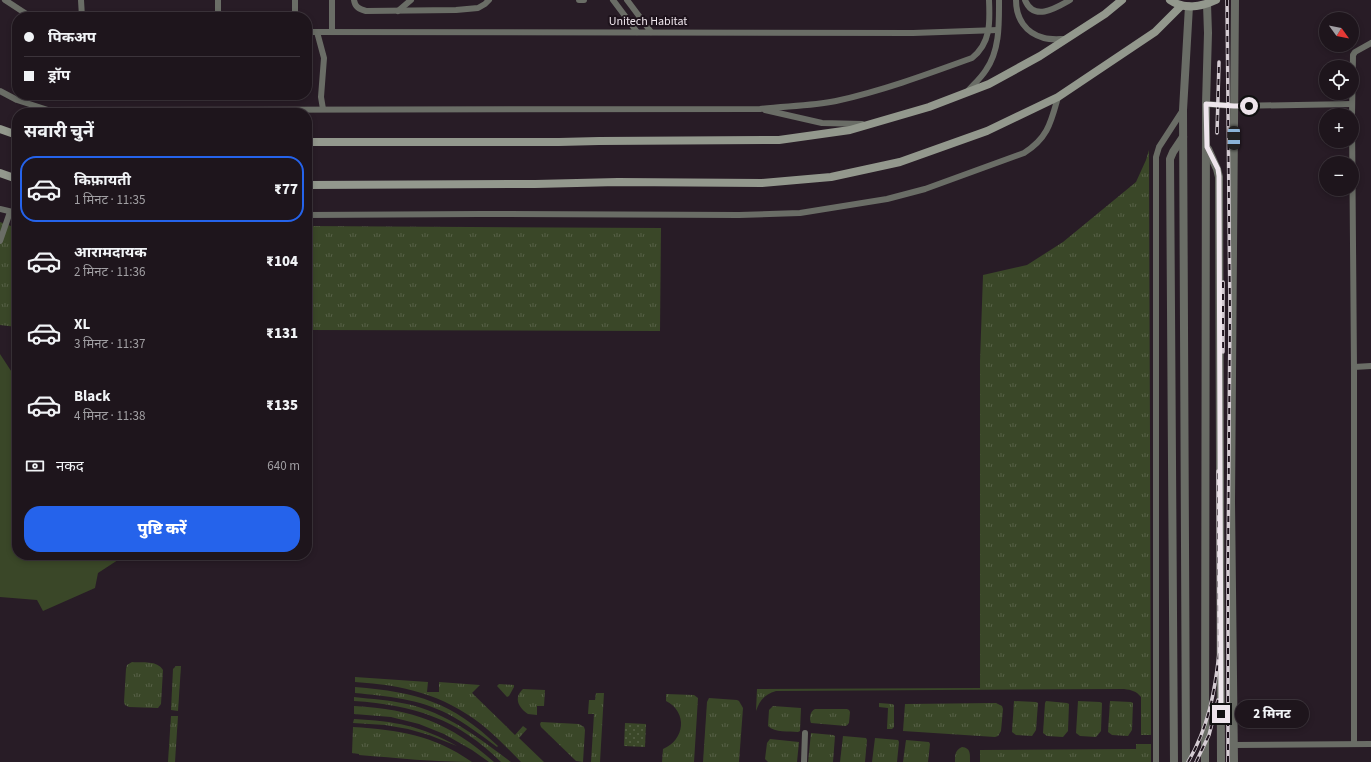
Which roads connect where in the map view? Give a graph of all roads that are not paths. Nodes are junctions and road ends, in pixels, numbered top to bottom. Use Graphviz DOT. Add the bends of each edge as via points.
graph roads {
  1 [pos="5,0"];
  2 [pos="81,0"];
  3 [pos="218,0"];
  4 [pos="295,0"];
  5 [pos="332,0"];
  6 [pos="354,0"];
  7 [pos="411,0"];
  8 [pos="489,0"];
  9 [pos="578,0"];
  10 [pos="584,0"];
  11 [pos="612,0"];
  12 [pos="627,0"];
  13 [pos="989,0"];
  14 [pos="999,0"];
  15 [pos="1016,0"];
  16 [pos="1025,0"];
  17 [pos="1070,0"];
  18 [pos="1122,0"];
  19 [pos="1170,0"];
  20 [pos="1216,0"];
  21 [pos="1235,0"];
  22 [pos="1207,4"];
  23 [pos="1185,6"];
  24 [pos="398,11"];
  25 [pos="23,12"];
  26 [pos="82,12"];
  27 [pos="218,12"];
  28 [pos="295,12"];
  29 [pos="989,30"];
  30 [pos="998,30"];
  31 [pos="332,31"];
  32 [pos="312,32"];
  33 [pos="317,32"];
  34 [pos="637,32"];
  35 [pos="651,32"];
  36 [pos="1066,39"];
  37 [pos="1371,43"];
  38 [pos="983,47"];
  39 [pos="994,54"];
  40 [pos="0,91"];
  41 [pos="966,93"];
  42 [pos="12,97"];
  43 [pos="1058,97"];
  44 [pos="17,100"];
  45 [pos="1206,104"];
  46 [pos="1352,104"];
  47 [pos="1234,106"];
  48 [pos="42,108"];
  49 [pos="1352,108"];
  50 [pos="312,109"];
  51 [pos="323,109"];
  52 [pos="760,109"];
  53 [pos="1183,110"];
  54 [pos="871,124"];
  55 [pos="0,129"];
  56 [pos="12,134"];
  57 [pos="1183,136"];
  58 [pos="312,142"];
  59 [pos="1207,147"];
  60 [pos="1352,148"];
  61 [pos="0,173"];
  62 [pos="12,177"];
  63 [pos="312,185"];
  64 [pos="0,209"];
  65 [pos="10,212"];
  66 [pos="312,215"];
  67 [pos="0,241"];
  68 [pos="1371,366"];
  69 [pos="1354,367"];
  70 [pos="806,733"];
  71 [pos="1354,744"];
  72 [pos="1371,744"];
  73 [pos="1234,745"];
  74 [pos="804,762"];
  75 [pos="1156,762"];
  76 [pos="1174,762"];
  77 [pos="1186,762"];
  78 [pos="1205,762"];
  79 [pos="1221,762"];
  80 [pos="1234,762"];
  1 -- 25 [label="street"];
  2 -- 26 [label="street"];
  3 -- 27 [label="street"];
  4 -- 28 [label="street"];
  5 -- 31 [label="street"];
  6 -- 24 [label="street" via="355,5 366,11"];
  7 -- 24 [label="street"];
  8 -- 24 [label="street" via="478,8"];
  9 -- 10 [label="street"];
  11 -- 34 [label="street"];
  12 -- 35 [label="street"];
  13 -- 29 [label="street"];
  14 -- 30 [label="street"];
  15 -- 36 [label="street" via="1019,20 1024,27 1033,34 1045,38"];
  16 -- 17 [label="street" via="1030,7 1042,12"];
  18 -- 36 [label="main road"];
  19 -- 23 [label="main road"];
  20 -- 22 [label="main road"];
  21 -- 47 [label="street"];
  22 -- 23 [label="main road"];
  22 -- 45 [label="street"];
  23 -- 43 [label="main road" via="1155,32"];
  23 -- 53 [label="street"];
  29 -- 30 [label="street, Unitech Habitat"];
  29 -- 35 [label="street, Unitech Habitat" via="914,33"];
  29 -- 38 [label="street"];
  30 -- 39 [label="street"];
  31 -- 33 [label="street, Unitech Habitat"];
  31 -- 34 [label="street, Unitech Habitat"];
  32 -- 33 [label="street, Unitech Habitat"];
  33 -- 51 [label="street" via="324,58 321,96"];
  34 -- 35 [label="street, Unitech Habitat"];
  36 -- 41 [label="main road" via="989,84"];
  37 -- 46 [label="street" via="1353,55"];
  38 -- 39 [label="street"];
  38 -- 52 [label="street" via="972,58 921,77 854,96 824,103"];
  39 -- 41 [label="street" via="986,70"];
  40 -- 42 [label="street"];
  41 -- 54 [label="main road"];
  43 -- 63 [label="main road" via="987,131 900,162 831,177 762,182"];
  43 -- 66 [label="street" via="1047,131 1024,153 925,189 887,199 816,211 739,215"];
  44 -- 48 [label="street"];
  45 -- 47 [label="street"];
  45 -- 59 [label="street"];
  46 -- 47 [label="street"];
  46 -- 49 [label="street"];
  47 -- 73 [label="street" via="1231,510"];
  50 -- 51 [label="street"];
  51 -- 52 [label="street"];
  52 -- 54 [label="street" via="822,123"];
  53 -- 57 [label="street"];
  53 -- 75 [label="street" via="1159,147 1156,157"];
  54 -- 58 [label="main road" via="850,130 779,140"];
  55 -- 56 [label="main road"];
  57 -- 76 [label="street" via="1170,160"];
  57 -- 77 [label="street"];
  59 -- 78 [label="street"];
  59 -- 79 [label="street" via="1219,176"];
  60 -- 69 [label="street"];
  61 -- 62 [label="main road"];
  64 -- 65 [label="street"];
  65 -- 67 [label="street"];
  68 -- 69 [label="street"];
  69 -- 71 [label="street"];
  70 -- 74 [label="street"];
  71 -- 72 [label="street"];
  71 -- 73 [label="street"];
  73 -- 80 [label="street"];
}
